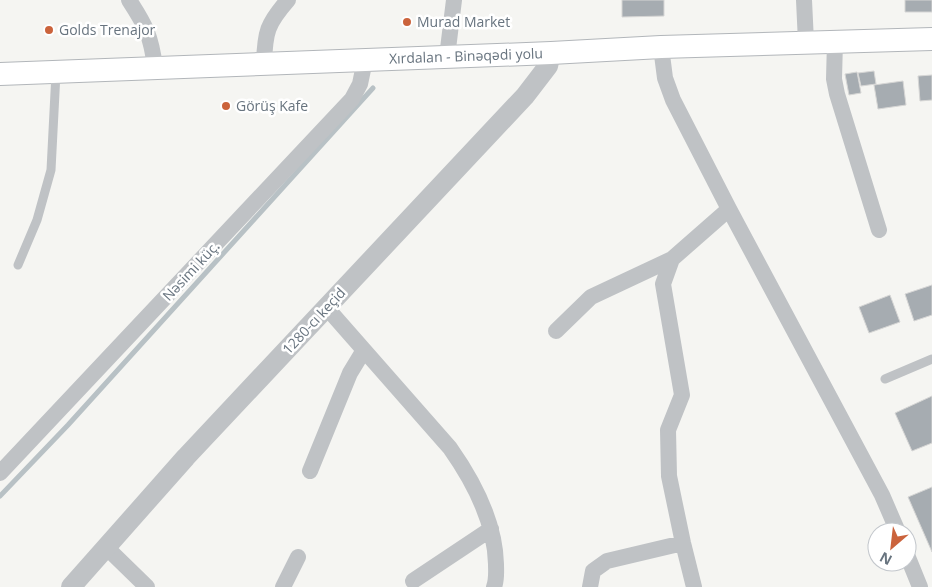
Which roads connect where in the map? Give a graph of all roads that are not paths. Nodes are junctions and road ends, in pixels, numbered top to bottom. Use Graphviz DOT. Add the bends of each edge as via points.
graph roads {
  1 [pos="129,0"];
  2 [pos="288,0"];
  3 [pos="454,0"];
  4 [pos="804,0"];
  5 [pos="932,39"];
  6 [pos="835,41"];
  7 [pos="806,42"];
  8 [pos="661,47"];
  9 [pos="551,53"];
  10 [pos="447,57"];
  11 [pos="365,60"];
  12 [pos="264,63"];
  13 [pos="155,68"];
  14 [pos="56,72"];
  15 [pos="0,74"];
  16 [pos="729,209"];
  17 [pos="879,230"];
  18 [pos="672,259"];
  19 [pos="18,265"];
  20 [pos="327,308"];
  21 [pos="556,332"];
  22 [pos="364,350"];
  23 [pos="932,359"];
  24 [pos="885,379"];
  25 [pos="310,471"];
  26 [pos="0,473"];
  27 [pos="894,522"];
  28 [pos="491,529"];
  29 [pos="683,544"];
  30 [pos="107,548"];
  31 [pos="298,556"];
  32 [pos="914,572"];
  33 [pos="412,581"];
  34 [pos="71,587"];
  35 [pos="147,587"];
  36 [pos="283,587"];
  37 [pos="494,587"];
  38 [pos="590,587"];
  39 [pos="694,587"];
  40 [pos="920,587"];
  1 -- 13 [label="street" via="148,32"];
  2 -- 12 [label="street" via="270,24 265,38"];
  3 -- 10 [label="street"];
  4 -- 7 [label="street"];
  5 -- 6 [label="main road, Xırdalan - Binəqədi yolu"];
  6 -- 7 [label="main road, Xırdalan - Binəqədi yolu"];
  6 -- 17 [label="street" via="837,94"];
  7 -- 8 [label="main road, Xırdalan - Binəqədi yolu"];
  8 -- 9 [label="main road, Xırdalan - Binəqədi yolu"];
  8 -- 16 [label="street" via="665,78 673,100"];
  9 -- 10 [label="main road, Xırdalan - Binəqədi yolu"];
  9 -- 20 [label="street, 1280-cı keçid" via="548,66 529,92"];
  10 -- 11 [label="main road, Xırdalan - Binəqədi yolu"];
  11 -- 12 [label="main road, Xırdalan - Binəqədi yolu"];
  11 -- 26 [label="street, Nəsimi küç." via="360,84 352,99"];
  12 -- 13 [label="main road, Xırdalan - Binəqədi yolu"];
  13 -- 14 [label="main road, Xırdalan - Binəqədi yolu"];
  14 -- 15 [label="main road, Xırdalan - Binəqədi yolu"];
  14 -- 19 [label="lane" via="51,170 37,220"];
  16 -- 18 [label="street"];
  16 -- 27 [label="street"];
  18 -- 21 [label="street" via="591,297"];
  18 -- 29 [label="street" via="663,284 682,394 668,430 669,476"];
  20 -- 22 [label="street"];
  20 -- 30 [label="street, 1280-cı keçid" via="186,456"];
  22 -- 25 [label="street" via="350,373"];
  22 -- 28 [label="street" via="455,454 475,489"];
  23 -- 24 [label="lane"];
  28 -- 33 [label="street"];
  28 -- 37 [label="street" via="496,549 497,581"];
  29 -- 38 [label="street" via="607,560 593,571"];
  29 -- 39 [label="street"];
  30 -- 34 [label="street, 1280-cı keçid"];
  30 -- 35 [label="street"];
  31 -- 36 [label="street"];
  32 -- 40 [label="street"];
}
